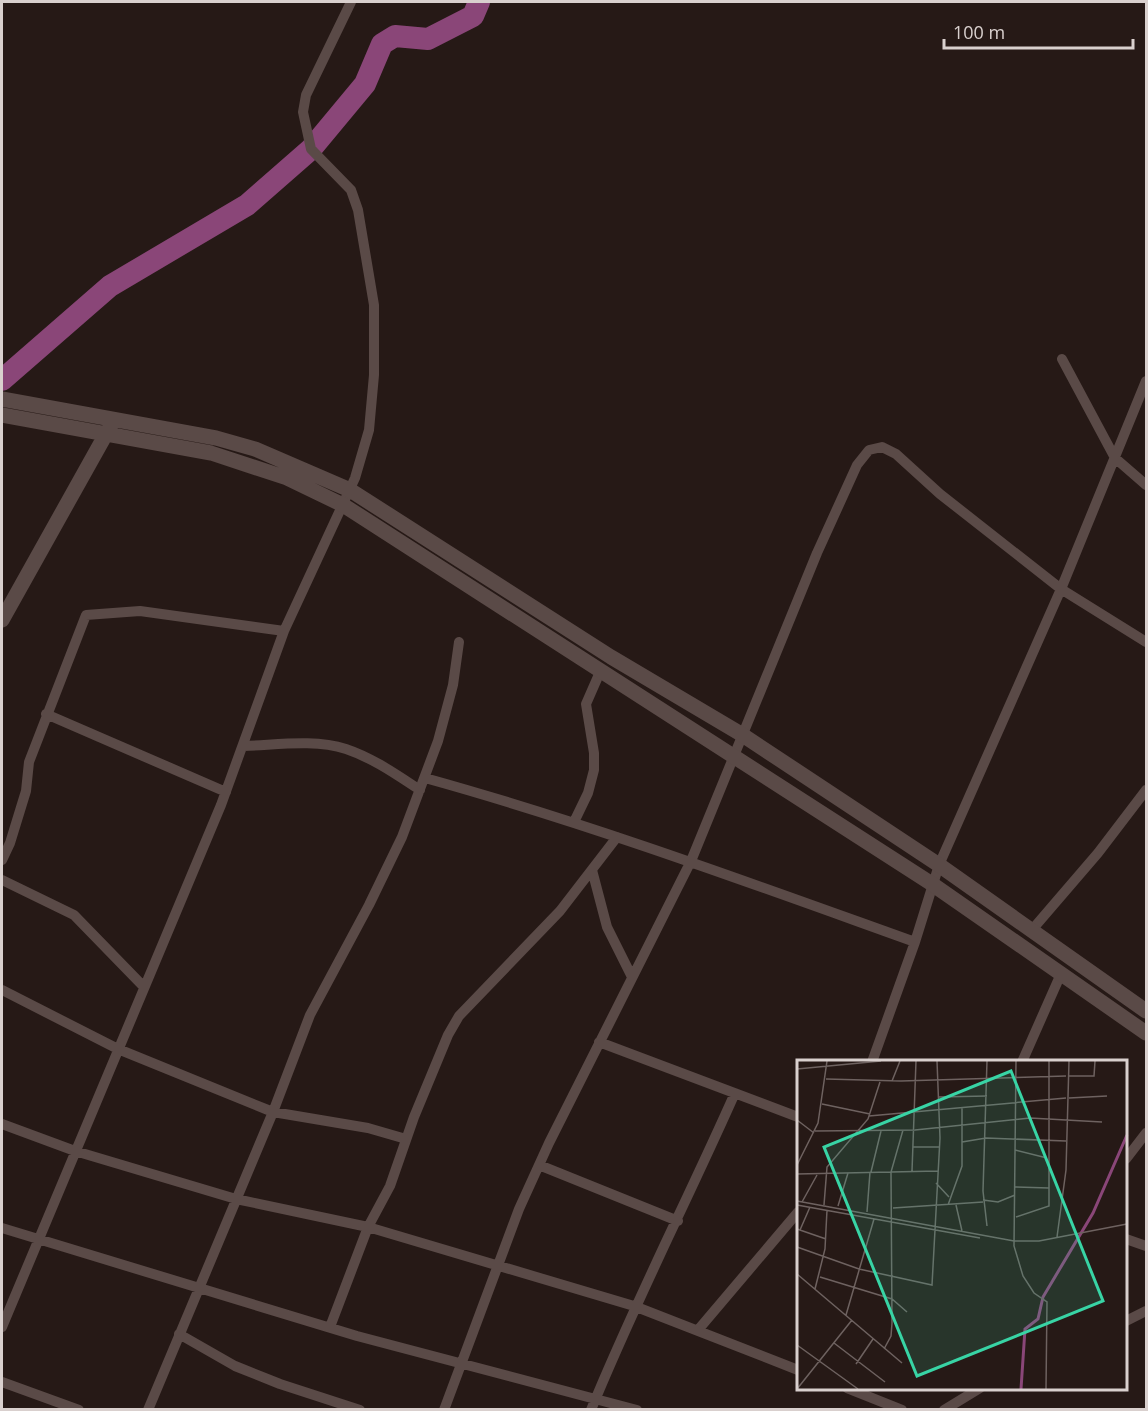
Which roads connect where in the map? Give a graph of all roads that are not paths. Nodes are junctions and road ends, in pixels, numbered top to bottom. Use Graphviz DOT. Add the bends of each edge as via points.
graph roads {
  1 [pos="351,2"];
  2 [pos="1062,359"];
  3 [pos="1146,381"];
  4 [pos="2,399"];
  5 [pos="2,415"];
  6 [pos="110,427"];
  7 [pos="1115,458"];
  8 [pos="1146,485"];
  9 [pos="350,490"];
  10 [pos="343,505"];
  11 [pos="1061,589"];
  12 [pos="2,620"];
  13 [pos="284,631"];
  14 [pos="459,642"];
  15 [pos="1146,642"];
  16 [pos="600,672"];
  17 [pos="46,714"];
  18 [pos="741,734"];
  19 [pos="244,746"];
  20 [pos="734,754"];
  21 [pos="425,778"];
  22 [pos="420,790"];
  23 [pos="1146,790"];
  24 [pos="226,792"];
  25 [pos="574,822"];
  26 [pos="618,837"];
  27 [pos="2,860"];
  28 [pos="691,861"];
  29 [pos="939,865"];
  30 [pos="591,870"];
  31 [pos="2,880"];
  32 [pos="932,884"];
  33 [pos="1031,931"];
  34 [pos="915,942"];
  35 [pos="1060,976"];
  36 [pos="632,977"];
  37 [pos="144,987"];
  38 [pos="2,990"];
  39 [pos="1146,1011"];
  40 [pos="1146,1033"];
  41 [pos="599,1042"];
  42 [pos="118,1048"];
  43 [pos="873,1060"];
  44 [pos="1023,1060"];
  45 [pos="735,1093"];
  46 [pos="273,1112"];
  47 [pos="797,1118"];
  48 [pos="2,1124"];
  49 [pos="1146,1133"];
  50 [pos="406,1139"];
  51 [pos="75,1151"];
  52 [pos="1127,1157"];
  53 [pos="539,1165"];
  54 [pos="236,1199"];
  55 [pos="797,1213"];
  56 [pos="678,1221"];
  57 [pos="368,1227"];
  58 [pos="2,1228"];
  59 [pos="38,1239"];
  60 [pos="1127,1240"];
  61 [pos="1146,1246"];
  62 [pos="497,1265"];
  63 [pos="199,1286"];
  64 [pos="634,1306"];
  65 [pos="1146,1311"];
  66 [pos="1127,1320"];
  67 [pos="330,1327"];
  68 [pos="2,1328"];
  69 [pos="698,1330"];
  70 [pos="179,1334"];
  71 [pos="460,1364"];
  72 [pos="797,1370"];
  73 [pos="2,1382"];
  74 [pos="850,1390"];
  75 [pos="979,1390"];
  76 [pos="596,1397"];
  77 [pos="79,1410"];
  78 [pos="148,1410"];
  79 [pos="360,1410"];
  80 [pos="444,1410"];
  81 [pos="591,1410"];
  82 [pos="638,1410"];
  83 [pos="902,1410"];
  84 [pos="944,1410"];
  1 -- 9 [label="street" via="306,95 303,112 311,149 351,190 374,305 369,430"];
  2 -- 7 [label="street"];
  3 -- 7 [label="street"];
  4 -- 6 [label="main road" via="63,411"];
  5 -- 6 [label="main road" via="52,425"];
  6 -- 9 [label="main road" via="216,438 255,449"];
  6 -- 10 [label="main road" via="249,464"];
  6 -- 12 [label="main road"];
  7 -- 8 [label="street"];
  7 -- 11 [label="street"];
  9 -- 10 [label="street"];
  9 -- 18 [label="main road" via="611,657"];
  10 -- 13 [label="street"];
  10 -- 16 [label="main road"];
  11 -- 15 [label="street"];
  11 -- 18 [label="street" via="940,494 896,454 882,447 869,450 857,465 817,553"];
  11 -- 29 [label="street"];
  13 -- 17 [label="street" via="140,611 86,615"];
  13 -- 19 [label="street"];
  14 -- 21 [label="street" via="453,686"];
  16 -- 20 [label="main road"];
  16 -- 25 [label="street" via="586,704 594,770"];
  17 -- 24 [label="street"];
  17 -- 27 [label="street" via="29,762 26,791"];
  18 -- 20 [label="street"];
  18 -- 29 [label="main road"];
  19 -- 22 [label="street" via="308,743 345,749 373,760"];
  19 -- 24 [label="street"];
  20 -- 28 [label="street"];
  20 -- 32 [label="main road"];
  21 -- 22 [label="street"];
  21 -- 25 [label="street"];
  22 -- 46 [label="street" via="369,905 310,1015"];
  23 -- 33 [label="street"];
  24 -- 37 [label="street"];
  25 -- 26 [label="street"];
  26 -- 28 [label="street"];
  26 -- 30 [label="street"];
  28 -- 34 [label="street"];
  28 -- 36 [label="street"];
  29 -- 32 [label="street"];
  29 -- 33 [label="main road"];
  30 -- 36 [label="street" via="607,927"];
  30 -- 50 [label="street" via="560,911 459,1016"];
  31 -- 37 [label="street" via="74,915"];
  32 -- 34 [label="street"];
  32 -- 35 [label="main road"];
  33 -- 39 [label="main road"];
  34 -- 43 [label="street"];
  35 -- 40 [label="main road"];
  35 -- 44 [label="street"];
  36 -- 41 [label="street"];
  37 -- 42 [label="street"];
  38 -- 42 [label="street"];
  41 -- 45 [label="street"];
  41 -- 53 [label="street"];
  42 -- 46 [label="street"];
  42 -- 51 [label="street"];
  45 -- 47 [label="street"];
  45 -- 56 [label="street"];
  46 -- 50 [label="street" via="368,1128"];
  46 -- 54 [label="street"];
  48 -- 51 [label="street"];
  49 -- 52 [label="street"];
  50 -- 57 [label="street" via="390,1186"];
  51 -- 54 [label="street"];
  51 -- 59 [label="street"];
  53 -- 56 [label="street"];
  53 -- 62 [label="street"];
  54 -- 57 [label="street"];
  54 -- 63 [label="street"];
  55 -- 69 [label="street"];
  56 -- 64 [label="street"];
  57 -- 62 [label="street"];
  57 -- 67 [label="street"];
  58 -- 59 [label="street"];
  59 -- 63 [label="street"];
  59 -- 68 [label="street"];
  60 -- 61 [label="street"];
  62 -- 64 [label="street"];
  62 -- 71 [label="street"];
  63 -- 67 [label="street"];
  63 -- 70 [label="street"];
  64 -- 69 [label="street"];
  64 -- 76 [label="street"];
  65 -- 66 [label="street"];
  67 -- 71 [label="street"];
  69 -- 72 [label="street"];
  70 -- 78 [label="street"];
  70 -- 79 [label="street" via="235,1366"];
  71 -- 76 [label="street"];
  71 -- 80 [label="street"];
  73 -- 77 [label="street"];
  74 -- 83 [label="street"];
  75 -- 84 [label="street"];
  76 -- 81 [label="street"];
  76 -- 82 [label="street"];
}
